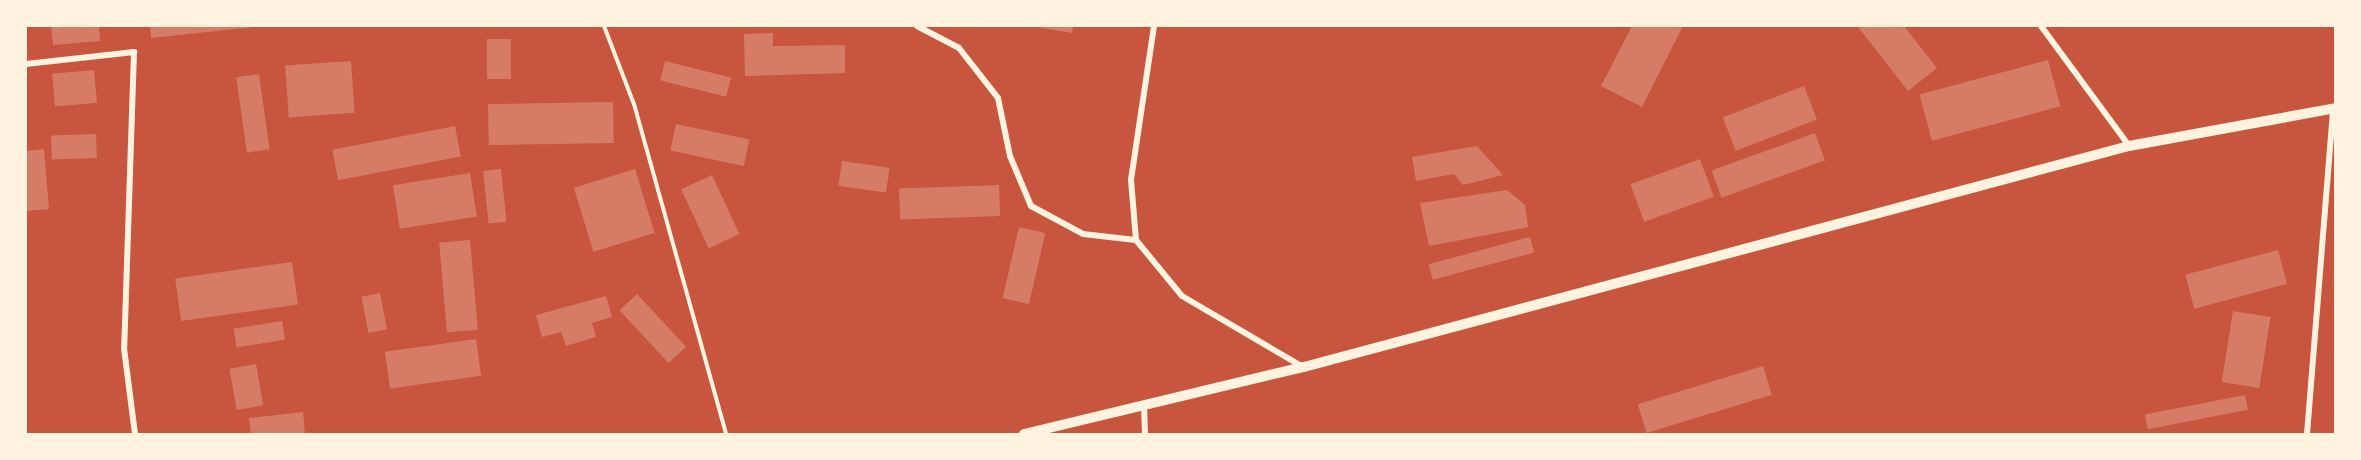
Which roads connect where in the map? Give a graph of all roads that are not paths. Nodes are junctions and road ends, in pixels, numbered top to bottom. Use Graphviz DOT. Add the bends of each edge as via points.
graph roads {
  1 [pos="917,26"];
  2 [pos="1154,26"];
  3 [pos="2041,26"];
  4 [pos="26,64"];
  5 [pos="2334,108"];
  6 [pos="2130,146"];
  7 [pos="1136,240"];
  8 [pos="1304,367"];
  9 [pos="1144,405"];
  10 [pos="135,435"];
  11 [pos="1024,435"];
  12 [pos="1144,435"];
  13 [pos="2307,435"];
  1 -- 7 [label="street" via="959,48 998,98 1010,156 1031,206 1083,234"];
  2 -- 7 [label="street" via="1131,180"];
  3 -- 6 [label="street"];
  4 -- 10 [label="street" via="134,52 124,348"];
  5 -- 6 [label="street"];
  5 -- 13 [label="street"];
  6 -- 8 [label="street"];
  7 -- 8 [label="street" via="1182,296"];
  8 -- 9 [label="street"];
  9 -- 11 [label="street"];
  9 -- 12 [label="street"];
}
